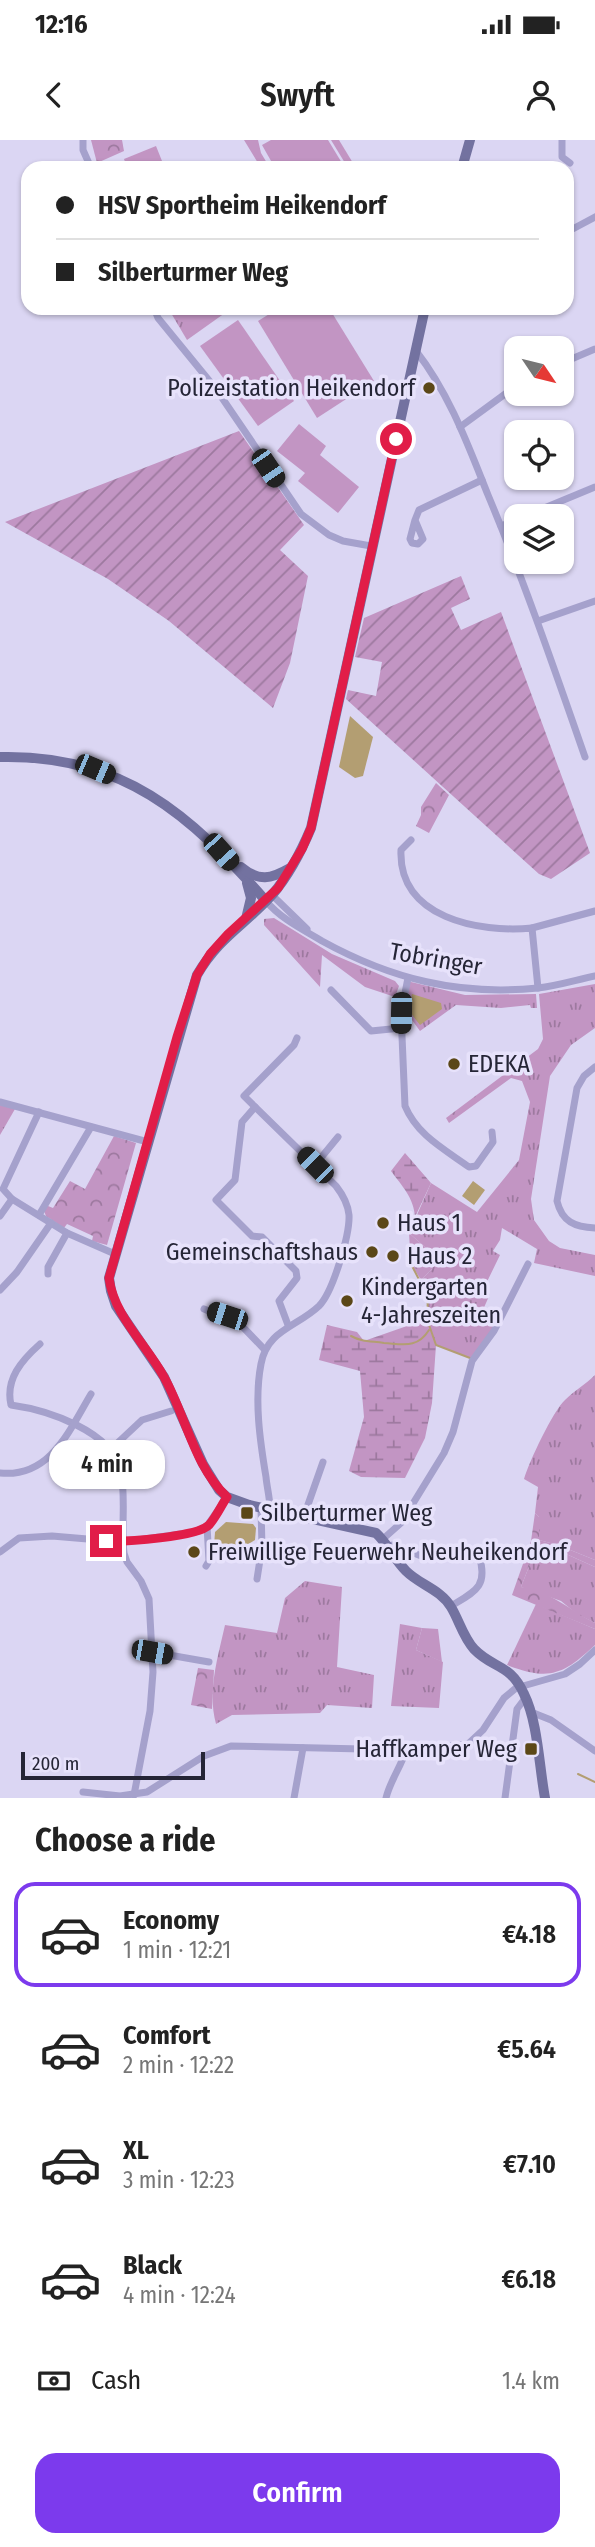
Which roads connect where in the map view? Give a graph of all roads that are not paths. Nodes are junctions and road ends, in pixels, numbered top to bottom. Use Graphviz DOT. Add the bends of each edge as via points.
graph roads {
  1 [pos="83,140"];
  2 [pos="470,140"];
  3 [pos="562,140"];
  4 [pos="88,161"];
  5 [pos="463,161"];
  6 [pos="567,161"];
  7 [pos="595,217"];
  8 [pos="574,228"];
  9 [pos="157,315"];
  10 [pos="424,315"];
  11 [pos="595,349"];
  12 [pos="416,351"];
  13 [pos="574,358"];
  14 [pos="504,395"];
  15 [pos="460,427"];
  16 [pos="482,480"];
  17 [pos="595,487"];
  18 [pos="554,504"];
  19 [pos="415,520"];
  20 [pos="504,525"];
  21 [pos="501,526"];
  22 [pos="371,546"];
  23 [pos="595,601"];
  24 [pos="538,621"];
  25 [pos="0,757"];
  26 [pos="585,757"];
  27 [pos="411,840"];
  28 [pos="293,866"];
  29 [pos="246,874"];
  30 [pos="269,898"];
  31 [pos="595,911"];
  32 [pos="245,919"];
  33 [pos="532,928"];
  34 [pos="595,975"];
  35 [pos="408,978"];
  36 [pos="538,988"];
  37 [pos="331,990"];
  38 [pos="401,1028"];
  39 [pos="297,1038"];
  40 [pos="595,1067"];
  41 [pos="0,1102"];
  42 [pos="255,1107"];
  43 [pos="39,1112"];
  44 [pos="91,1127"];
  45 [pos="492,1132"];
  46 [pos="338,1138"];
  47 [pos="148,1142"];
  48 [pos="315,1165"];
  49 [pos="12,1199"];
  50 [pos="39,1215"];
  51 [pos="0,1216"];
  52 [pos="51,1223"];
  53 [pos="595,1228"];
  54 [pos="67,1233"];
  55 [pos="115,1254"];
  56 [pos="528,1264"];
  57 [pos="48,1274"];
  58 [pos="0,1290"];
  59 [pos="204,1309"];
  60 [pos="288,1325"];
  61 [pos="40,1344"];
  62 [pos="265,1350"];
  63 [pos="91,1394"];
  64 [pos="172,1411"];
  65 [pos="73,1424"];
  66 [pos="110,1450"];
  67 [pos="323,1462"];
  68 [pos="121,1471"];
  69 [pos="0,1473"];
  70 [pos="149,1474"];
  71 [pos="227,1497"];
  72 [pos="266,1508"];
  73 [pos="303,1516"];
  74 [pos="207,1527"];
  75 [pos="123,1542"];
  76 [pos="385,1543"];
  77 [pos="0,1552"];
  78 [pos="479,1556"];
  79 [pos="429,1559"];
  80 [pos="206,1566"];
  81 [pos="257,1579"];
  82 [pos="451,1606"];
  83 [pos="595,1650"];
  84 [pos="152,1652"];
  85 [pos="209,1662"];
  86 [pos="520,1686"];
  87 [pos="526,1697"];
  88 [pos="531,1712"];
  89 [pos="303,1748"];
  90 [pos="406,1750"];
  91 [pos="595,1751"];
  92 [pos="82,1793"];
  93 [pos="134,1795"];
  94 [pos="294,1798"];
  95 [pos="386,1798"];
  96 [pos="505,1798"];
  97 [pos="544,1798"];
  1 -- 4 [label="street"];
  2 -- 5 [label="street"];
  3 -- 6 [label="street" via="562,158"];
  7 -- 8 [label="street"];
  9 -- 22 [label="street" via="216,389 301,514 329,535"];
  10 -- 12 [label="street"];
  11 -- 13 [label="street"];
  12 -- 15 [label="street"];
  12 -- 22 [label="street"];
  14 -- 15 [label="street"];
  15 -- 16 [label="street"];
  16 -- 19 [label="street" via="419,510"];
  16 -- 21 [label="street"];
  17 -- 18 [label="street"];
  20 -- 21 [label="street"];
  21 -- 24 [label="street"];
  22 -- 28 [label="street" via="311,828"];
  23 -- 24 [label="street"];
  24 -- 26 [label="street"];
  25 -- 29 [label="street" via="61,760 130,783 180,816"];
  27 -- 33 [label="street" via="401,850 402,873 425,905 477,925"];
  28 -- 29 [label="street" via="269,879"];
  28 -- 30 [label="street"];
  29 -- 30 [label="street"];
  29 -- 32 [label="street" via="251,895"];
  30 -- 32 [label="street"];
  30 -- 35 [label="street, Tobringer" via="275,912 318,938"];
  31 -- 33 [label="street"];
  32 -- 47 [label="street" via="210,954 197,975"];
  33 -- 36 [label="street"];
  34 -- 36 [label="street, Tobringer"];
  35 -- 36 [label="street, Tobringer" via="467,989"];
  35 -- 38 [label="street"];
  37 -- 38 [label="street" via="371,1031"];
  38 -- 45 [label="street" via="405,1106 420,1132 469,1167 476,1166 493,1142"];
  39 -- 42 [label="street" via="244,1096"];
  40 -- 53 [label="street" via="577,1088 557,1201 564,1217 574,1225"];
  41 -- 43 [label="street"];
  42 -- 48 [label="street"];
  42 -- 60 [label="street" via="242,1122 235,1180 216,1200 296,1270 297,1278 279,1301"];
  43 -- 44 [label="street"];
  43 -- 49 [label="street" via="3,1189"];
  44 -- 47 [label="street"];
  44 -- 50 [label="street"];
  46 -- 48 [label="street"];
  47 -- 55 [label="street"];
  48 -- 60 [label="street" via="342,1193 348,1227 328,1293 318,1307"];
  49 -- 50 [label="street"];
  49 -- 51 [label="street"];
  50 -- 52 [label="street"];
  52 -- 54 [label="street"];
  52 -- 58 [label="street"];
  54 -- 55 [label="street"];
  54 -- 57 [label="street"];
  55 -- 71 [label="street" via="109,1278 116,1306 164,1377 211,1480"];
  56 -- 76 [label="street" via="501,1320 472,1361 444,1453"];
  59 -- 62 [label="street" via="240,1324"];
  60 -- 62 [label="street"];
  61 -- 65 [label="street" via="13,1376 11,1405"];
  62 -- 72 [label="street" via="259,1412"];
  63 -- 65 [label="street"];
  64 -- 66 [label="street" via="142,1420"];
  65 -- 66 [label="street"];
  65 -- 69 [label="street" via="47,1461 26,1471"];
  66 -- 68 [label="street"];
  67 -- 73 [label="street"];
  68 -- 70 [label="street"];
  68 -- 75 [label="street"];
  71 -- 72 [label="street"];
  71 -- 74 [label="street"];
  72 -- 73 [label="street"];
  72 -- 81 [label="street"];
  73 -- 76 [label="street" via="365,1529"];
  74 -- 75 [label="street"];
  74 -- 80 [label="street"];
  75 -- 77 [label="street" via="19,1538"];
  75 -- 84 [label="street" via="127,1562 149,1599"];
  76 -- 79 [label="street"];
  76 -- 82 [label="street" via="407,1572"];
  78 -- 82 [label="street" via="484,1572 480,1584"];
  82 -- 86 [label="street" via="471,1647 508,1670"];
  83 -- 86 [label="street" via="565,1674"];
  84 -- 85 [label="street"];
  84 -- 93 [label="street" via="150,1712"];
  86 -- 87 [label="street"];
  86 -- 90 [label="street" via="504,1698 468,1744"];
  87 -- 88 [label="street"];
  87 -- 96 [label="street" via="517,1709"];
  88 -- 91 [label="street" via="551,1720"];
  88 -- 97 [label="street"];
  89 -- 90 [label="street"];
  89 -- 93 [label="street" via="231,1746"];
  89 -- 94 [label="street"];
  90 -- 95 [label="street"];
  92 -- 93 [label="street"];
}
